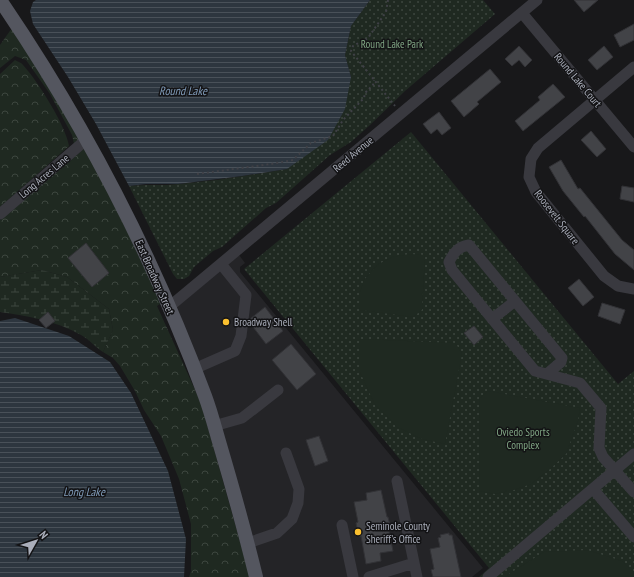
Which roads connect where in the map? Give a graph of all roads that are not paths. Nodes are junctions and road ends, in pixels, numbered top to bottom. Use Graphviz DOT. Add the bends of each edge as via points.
graph roads {
  1 [pos="0,0"];
  2 [pos="537,0"];
  3 [pos="522,13"];
  4 [pos="634,67"];
  5 [pos="595,100"];
  6 [pos="87,139"];
  7 [pos="634,147"];
  8 [pos="0,214"];
  9 [pos="221,264"];
  10 [pos="634,289"];
  11 [pos="515,301"];
  12 [pos="169,307"];
  13 [pos="492,319"];
  14 [pos="194,369"];
  15 [pos="547,374"];
  16 [pos="278,390"];
  17 [pos="214,426"];
  18 [pos="286,453"];
  19 [pos="634,454"];
  20 [pos="615,470"];
  21 [pos="397,482"];
  22 [pos="593,488"];
  23 [pos="634,492"];
  24 [pos="342,524"];
  25 [pos="634,537"];
  26 [pos="248,543"];
  27 [pos="414,563"];
  28 [pos="373,576"];
  29 [pos="256,577"];
  30 [pos="353,577"];
  31 [pos="417,577"];
  32 [pos="488,577"];
  1 -- 6 [label="main road, East Broadway Street" via="53,80"];
  2 -- 3 [label="street, Reed Avenue"];
  3 -- 5 [label="street, Round Lake Court"];
  3 -- 9 [label="street, Reed Avenue"];
  4 -- 5 [label="street, Roosevelt Square"];
  5 -- 7 [label="street, Round Lake Court"];
  5 -- 10 [label="street, Roosevelt Square" via="538,148 531,159 529,177 536,192 604,276 618,286"];
  6 -- 8 [label="street, Long Acres Lane"];
  6 -- 12 [label="main road, East Broadway Street" via="129,219"];
  9 -- 12 [label="street, Reed Avenue"];
  9 -- 14 [label="street" via="246,295 241,336 235,351"];
  11 -- 13 [label="street"];
  11 -- 13 [label="street" via="469,245 462,246 454,252 450,262 452,270"];
  11 -- 15 [label="street" via="562,358 561,362"];
  12 -- 14 [label="main road, East Broadway Street"];
  13 -- 15 [label="street" via="535,371"];
  14 -- 17 [label="main road, East Broadway Street"];
  15 -- 20 [label="street" via="580,382 601,408 599,448 603,457"];
  16 -- 17 [label="street" via="242,418"];
  17 -- 26 [label="main road, East Broadway Street"];
  18 -- 26 [label="street" via="299,488 298,503 292,519 277,533"];
  19 -- 20 [label="street"];
  20 -- 22 [label="street"];
  20 -- 23 [label="street"];
  21 -- 27 [label="street"];
  22 -- 25 [label="street"];
  22 -- 32 [label="street"];
  24 -- 30 [label="street"];
  26 -- 29 [label="main road, East Broadway Street"];
  27 -- 28 [label="street"];
  27 -- 31 [label="street"];
}
